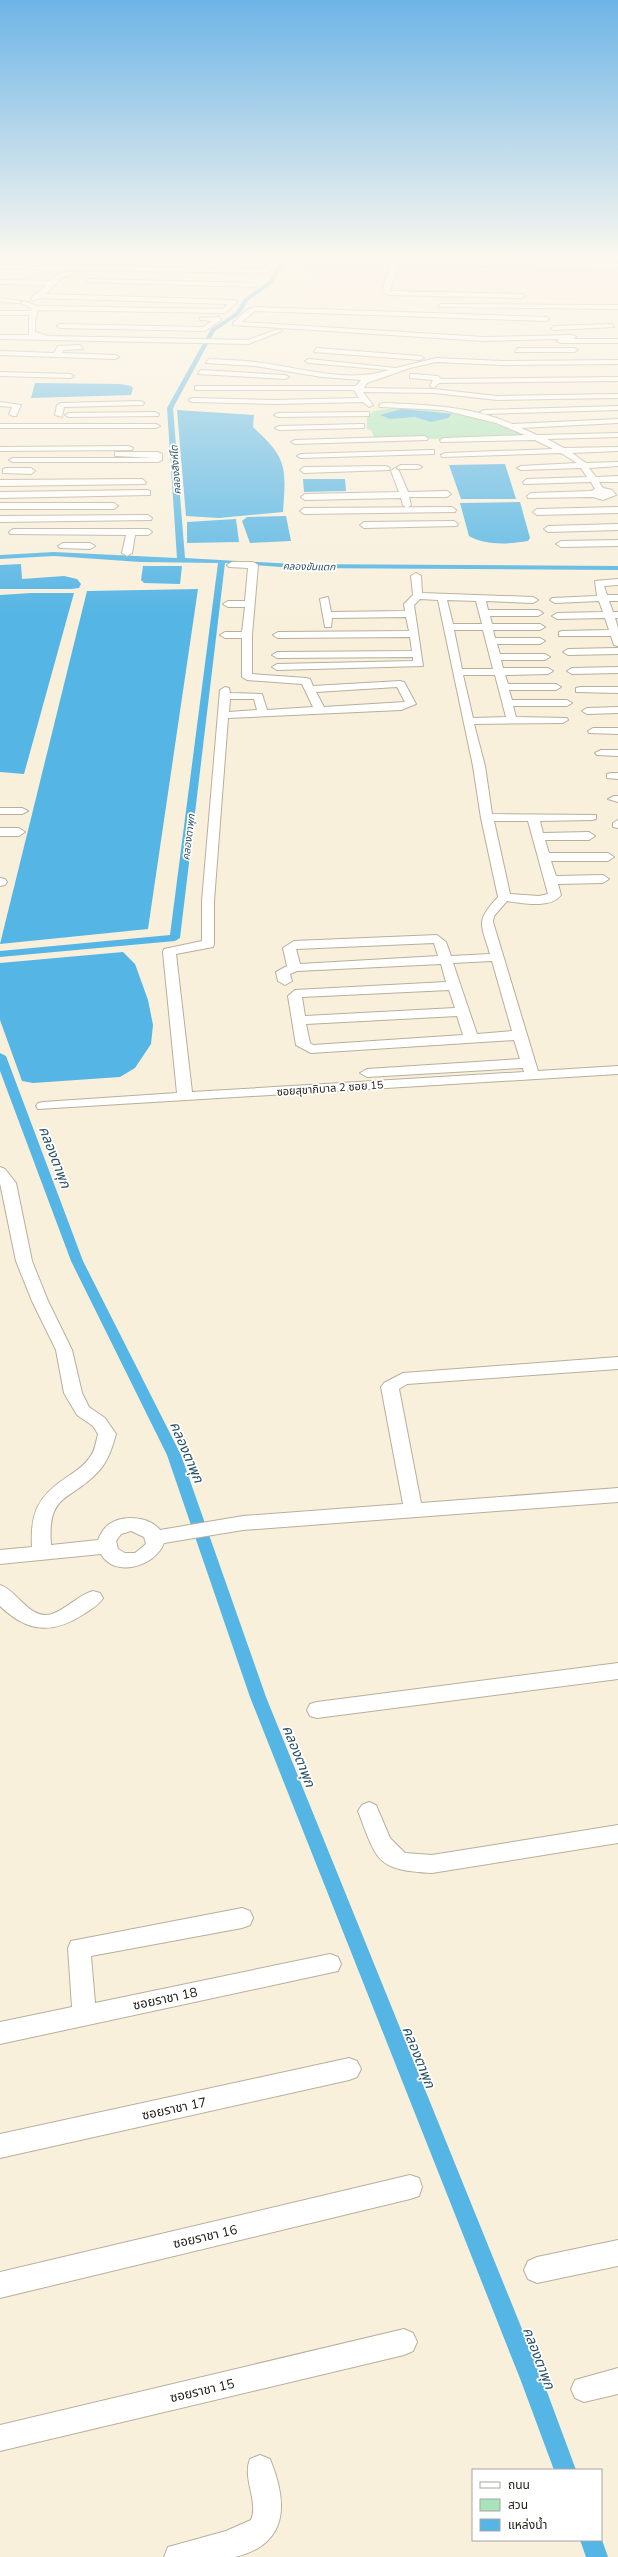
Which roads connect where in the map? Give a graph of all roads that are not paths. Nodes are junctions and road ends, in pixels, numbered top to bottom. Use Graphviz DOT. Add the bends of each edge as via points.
graph roads {
  1 [pos="361,377"];
  2 [pos="425,377"];
  3 [pos="372,378"];
  4 [pos="618,378"];
  5 [pos="438,379"];
  6 [pos="554,380"];
  7 [pos="386,387"];
  8 [pos="198,388"];
  9 [pos="600,388"];
  10 [pos="358,389"];
  11 [pos="571,389"];
  12 [pos="519,390"];
  13 [pos="548,390"];
  14 [pos="560,390"];
  15 [pos="605,396"];
  16 [pos="618,396"];
  17 [pos="524,398"];
  18 [pos="192,400"];
  19 [pos="140,403"];
  20 [pos="0,404"];
  21 [pos="367,407"];
  22 [pos="618,408"];
  23 [pos="531,410"];
  24 [pos="470,413"];
  25 [pos="155,414"];
  26 [pos="278,415"];
  27 [pos="618,421"];
  28 [pos="4,426"];
  29 [pos="156,426"];
  30 [pos="512,426"];
  31 [pos="279,428"];
  32 [pos="365,433"];
  33 [pos="618,435"];
  34 [pos="537,437"];
  35 [pos="424,438"];
  36 [pos="444,440"];
  37 [pos="295,442"];
  38 [pos="2,447"];
  39 [pos="155,448"];
  40 [pos="618,449"];
  41 [pos="563,451"];
  42 [pos="431,452"];
  43 [pos="118,454"];
  44 [pos="382,454"];
  45 [pos="445,455"];
  46 [pos="301,456"];
  47 [pos="13,460"];
  48 [pos="39,460"];
  49 [pos="618,464"];
  50 [pos="584,466"];
  51 [pos="418,467"];
  52 [pos="393,468"];
  53 [pos="521,468"];
  54 [pos="304,470"];
  55 [pos="6,471"];
  56 [pos="40,471"];
  57 [pos="618,479"];
  58 [pos="594,480"];
  59 [pos="142,482"];
  60 [pos="527,482"];
  61 [pos="0,483"];
  62 [pos="33,483"];
  63 [pos="615,493"];
  64 [pos="0,494"];
  65 [pos="29,494"];
  66 [pos="147,494"];
  67 [pos="447,494"];
  68 [pos="598,494"];
  69 [pos="404,495"];
  70 [pos="531,496"];
  71 [pos="305,497"];
  72 [pos="0,506"];
  73 [pos="26,506"];
  74 [pos="114,506"];
  75 [pos="130,506"];
  76 [pos="407,510"];
  77 [pos="452,510"];
  78 [pos="614,510"];
  79 [pos="304,511"];
  80 [pos="537,512"];
  81 [pos="128,518"];
  82 [pos="148,518"];
  83 [pos="0,519"];
  84 [pos="22,519"];
  85 [pos="454,524"];
  86 [pos="364,525"];
  87 [pos="407,525"];
  88 [pos="618,525"];
  89 [pos="548,529"];
  90 [pos="13,532"];
  91 [pos="94,532"];
  92 [pos="131,532"];
  93 [pos="148,532"];
  94 [pos="2,533"];
  95 [pos="618,543"];
  96 [pos="561,544"];
  97 [pos="63,546"];
  98 [pos="127,553"];
  99 [pos="232,565"];
  100 [pos="416,576"];
  101 [pos="618,582"];
  102 [pos="418,596"];
  103 [pos="442,597"];
  104 [pos="480,598"];
  105 [pos="618,598"];
  106 [pos="603,599"];
  107 [pos="533,600"];
  108 [pos="555,600"];
  109 [pos="228,604"];
  110 [pos="250,604"];
  111 [pos="484,612"];
  112 [pos="538,613"];
  113 [pos="557,616"];
  114 [pos="613,616"];
  115 [pos="278,621"];
  116 [pos="448,627"];
  117 [pos="487,627"];
  118 [pos="540,627"];
  119 [pos="413,629"];
  120 [pos="562,634"];
  121 [pos="225,635"];
  122 [pos="247,635"];
  123 [pos="331,636"];
  124 [pos="617,636"];
  125 [pos="491,641"];
  126 [pos="540,642"];
  127 [pos="277,645"];
  128 [pos="618,651"];
  129 [pos="568,652"];
  130 [pos="495,657"];
  131 [pos="545,657"];
  132 [pos="338,666"];
  133 [pos="618,670"];
  134 [pos="548,671"];
  135 [pos="572,671"];
  136 [pos="458,672"];
  137 [pos="499,672"];
  138 [pos="319,676"];
  139 [pos="257,681"];
  140 [pos="402,685"];
  141 [pos="503,687"];
  142 [pos="556,687"];
  143 [pos="310,689"];
  144 [pos="580,690"];
  145 [pos="618,690"];
  146 [pos="255,696"];
  147 [pos="567,702"];
  148 [pos="507,703"];
  149 [pos="320,710"];
  150 [pos="618,710"];
  151 [pos="587,711"];
  152 [pos="263,713"];
  153 [pos="223,715"];
  154 [pos="563,720"];
  155 [pos="468,721"];
  156 [pos="512,721"];
  157 [pos="618,730"];
  158 [pos="593,731"];
  159 [pos="601,753"];
  160 [pos="618,753"];
  161 [pos="0,811"];
  162 [pos="22,811"];
  163 [pos="592,817"];
  164 [pos="487,818"];
  165 [pos="533,818"];
  166 [pos="0,832"];
  167 [pos="19,832"];
  168 [pos="589,836"];
  169 [pos="539,837"];
  170 [pos="544,857"];
  171 [pos="608,857"];
  172 [pos="603,879"];
  173 [pos="550,880"];
  174 [pos="504,897"];
  175 [pos="498,957"];
  176 [pos="444,960"];
  177 [pos="296,967"];
  178 [pos="285,981"];
  179 [pos="453,986"];
  180 [pos="462,1012"];
  181 [pos="299,1020"];
  182 [pos="521,1035"];
  183 [pos="471,1038"];
  184 [pos="531,1069"];
  185 [pos="618,1070"];
  186 [pos="367,1073"];
  187 [pos="185,1097"];
  188 [pos="42,1106"];
  189 [pos="0,1172"];
  190 [pos="618,1363"];
  191 [pos="618,1495"];
  192 [pos="413,1510"];
  193 [pos="155,1538"];
  194 [pos="107,1546"];
  195 [pos="42,1554"];
  196 [pos="0,1557"];
  197 [pos="0,1592"];
  198 [pos="93,1598"];
  199 [pos="618,1671"];
  200 [pos="317,1710"];
  201 [pos="369,1811"];
  202 [pos="618,1834"];
  203 [pos="242,1918"];
  204 [pos="330,1964"];
  205 [pos="84,2015"];
  206 [pos="0,2033"];
  207 [pos="349,2069"];
  208 [pos="0,2146"];
  209 [pos="410,2187"];
  210 [pos="618,2253"];
  211 [pos="537,2270"];
  212 [pos="0,2285"];
  213 [pos="404,2342"];
  214 [pos="618,2381"];
  215 [pos="584,2389"];
  216 [pos="0,2438"];
  217 [pos="260,2469"];
  218 [pos="178,2557"];
  1 -- 3 [label="street"];
  2 -- 5 [label="street"];
  3 -- 10 [label="street" via="364,381"];
  4 -- 6 [label="street"];
  5 -- 6 [label="street"];
  5 -- 7 [label="street" via="433,386"];
  6 -- 14 [label="street"];
  8 -- 10 [label="street"];
  9 -- 15 [label="street"];
  10 -- 17 [label="street" via="423,390 473,396"];
  10 -- 21 [label="street"];
  11 -- 14 [label="street"];
  12 -- 17 [label="street"];
  13 -- 14 [label="street"];
  15 -- 16 [label="street"];
  15 -- 17 [label="street"];
  17 -- 23 [label="street"];
  18 -- 21 [label="street"];
  19 -- 25 [label="street" via="67,404 61,406 56,415"];
  20 -- 28 [label="street" via="17,404 17,415"];
  21 -- 24 [label="street" via="422,405"];
  21 -- 26 [label="street"];
  21 -- 32 [label="street" via="361,421"];
  22 -- 23 [label="street"];
  23 -- 24 [label="street"];
  24 -- 30 [label="street"];
  27 -- 30 [label="street"];
  28 -- 29 [label="street"];
  28 -- 38 [label="street"];
  30 -- 34 [label="street"];
  31 -- 32 [label="street"];
  32 -- 35 [label="street"];
  32 -- 37 [label="street"];
  32 -- 44 [label="street"];
  33 -- 34 [label="street"];
  34 -- 36 [label="street"];
  34 -- 41 [label="street"];
  38 -- 39 [label="street"];
  40 -- 41 [label="street"];
  41 -- 45 [label="street"];
  41 -- 50 [label="street"];
  42 -- 44 [label="street"];
  43 -- 48 [label="street" via="158,454 158,460"];
  44 -- 46 [label="street"];
  44 -- 52 [label="street"];
  47 -- 48 [label="street"];
  48 -- 56 [label="street"];
  49 -- 50 [label="street"];
  50 -- 53 [label="street"];
  50 -- 58 [label="street"];
  51 -- 52 [label="street"];
  52 -- 54 [label="street"];
  52 -- 69 [label="street"];
  55 -- 56 [label="street"];
  56 -- 62 [label="street"];
  57 -- 58 [label="street"];
  58 -- 60 [label="street"];
  58 -- 68 [label="street"];
  59 -- 62 [label="street"];
  61 -- 62 [label="street"];
  62 -- 65 [label="street"];
  63 -- 68 [label="street"];
  64 -- 65 [label="street"];
  65 -- 66 [label="street"];
  65 -- 73 [label="street"];
  67 -- 69 [label="street"];
  68 -- 70 [label="street"];
  68 -- 78 [label="street"];
  69 -- 71 [label="street"];
  69 -- 76 [label="street"];
  72 -- 73 [label="street"];
  73 -- 74 [label="street"];
  73 -- 84 [label="street"];
  75 -- 81 [label="street"];
  76 -- 77 [label="street"];
  76 -- 79 [label="street"];
  76 -- 87 [label="street"];
  78 -- 80 [label="street"];
  78 -- 88 [label="street"];
  81 -- 82 [label="street"];
  81 -- 84 [label="street"];
  83 -- 84 [label="street"];
  84 -- 90 [label="street" via="19,528"];
  85 -- 87 [label="street"];
  86 -- 87 [label="street"];
  88 -- 89 [label="street"];
  90 -- 91 [label="street"];
  90 -- 94 [label="street"];
  91 -- 92 [label="street"];
  91 -- 97 [label="street" via="91,548"];
  92 -- 93 [label="street"];
  92 -- 98 [label="street"];
  95 -- 96 [label="street"];
  99 -- 110 [label="street" via="253,565"];
  100 -- 102 [label="street"];
  101 -- 106 [label="street" via="598,583"];
  102 -- 103 [label="street"];
  102 -- 119 [label="street"];
  103 -- 104 [label="street"];
  103 -- 116 [label="street"];
  104 -- 107 [label="street"];
  104 -- 111 [label="street"];
  105 -- 106 [label="street"];
  106 -- 108 [label="street"];
  106 -- 114 [label="street"];
  109 -- 110 [label="street"];
  110 -- 122 [label="street"];
  111 -- 112 [label="street"];
  111 -- 117 [label="street"];
  113 -- 114 [label="street"];
  114 -- 124 [label="street"];
  115 -- 127 [label="street"];
  116 -- 117 [label="street"];
  116 -- 136 [label="street"];
  117 -- 118 [label="street"];
  117 -- 125 [label="street"];
  119 -- 123 [label="street"];
  119 -- 123 [label="street"];
  119 -- 123 [label="street"];
  119 -- 123 [label="street" via="331,603"];
  119 -- 132 [label="street" via="419,664"];
  120 -- 124 [label="street"];
  121 -- 122 [label="street"];
  122 -- 143 [label="street" via="247,677 306,681"];
  123 -- 127 [label="street"];
  123 -- 127 [label="street"];
  123 -- 132 [label="street"];
  125 -- 126 [label="street"];
  125 -- 130 [label="street"];
  127 -- 132 [label="street" via="277,669"];
  128 -- 129 [label="street"];
  130 -- 131 [label="street"];
  130 -- 137 [label="street"];
  133 -- 135 [label="street"];
  134 -- 137 [label="street"];
  136 -- 137 [label="street"];
  136 -- 155 [label="street"];
  137 -- 141 [label="street"];
  138 -- 140 [label="street" via="397,674"];
  139 -- 146 [label="street" via="263,689"];
  140 -- 143 [label="street"];
  140 -- 149 [label="street" via="411,704 409,706"];
  141 -- 142 [label="street"];
  141 -- 148 [label="street"];
  143 -- 149 [label="street"];
  144 -- 145 [label="street"];
  146 -- 152 [label="street" via="258,696"];
  146 -- 153 [label="street" via="225,693"];
  147 -- 148 [label="street"];
  148 -- 156 [label="street"];
  149 -- 152 [label="street"];
  150 -- 151 [label="street"];
  152 -- 153 [label="street"];
  153 -- 187 [label="street" via="208,901 208,944 169,952"];
  154 -- 156 [label="street"];
  155 -- 156 [label="street"];
  155 -- 164 [label="street" via="479,766"];
  157 -- 158 [label="street"];
  159 -- 160 [label="street"];
  161 -- 162 [label="street"];
  163 -- 165 [label="street"];
  164 -- 165 [label="street"];
  164 -- 174 [label="street"];
  165 -- 169 [label="street"];
  166 -- 167 [label="street"];
  168 -- 169 [label="street"];
  169 -- 170 [label="street"];
  170 -- 171 [label="street"];
  170 -- 173 [label="street"];
  172 -- 173 [label="street"];
  173 -- 174 [label="street" via="554,897 523,900"];
  174 -- 175 [label="street" via="488,915 487,922"];
  175 -- 176 [label="street"];
  175 -- 182 [label="street"];
  176 -- 177 [label="street"];
  176 -- 177 [label="street" via="440,942 431,938 294,945 289,948 293,966"];
  176 -- 179 [label="street"];
  177 -- 178 [label="street" via="283,972"];
  179 -- 180 [label="street"];
  179 -- 181 [label="street" via="300,993 295,996"];
  180 -- 181 [label="street"];
  180 -- 183 [label="street"];
  181 -- 183 [label="street" via="303,1045 311,1049"];
  182 -- 183 [label="street"];
  182 -- 184 [label="street"];
  184 -- 185 [label="street, ซอยสุขาภิบาล 2 ซอย 15"];
  184 -- 186 [label="street"];
  184 -- 187 [label="street, ซอยสุขาภิบาล 2 ซอย 15"];
  187 -- 188 [label="street, ซอยสุขาภิบาล 2 ซอย 15"];
  189 -- 195 [label="street" via="8,1183 24,1261 64,1350 73,1392 83,1411 99,1422 107,1434 104,1450 95,1465 47,1505 40,1531"];
  190 -- 192 [label="street" via="403,1379 394,1383 390,1387 391,1398"];
  191 -- 192 [label="street"];
  192 -- 193 [label="street" via="221,1526"];
  193 -- 194 [label="street" via="147,1528 127,1525 115,1529 110,1534"];
  193 -- 194 [label="street" via="152,1550 147,1556 130,1561 115,1557"];
  194 -- 195 [label="street"];
  195 -- 196 [label="street"];
  197 -- 198 [label="street" via="25,1616 40,1624 60,1619"];
  199 -- 200 [label="street"];
  201 -- 202 [label="street" via="387,1851 397,1860 432,1864"];
  203 -- 205 [label="street" via="79,1948"];
  204 -- 205 [label="street, ซอยราชา 18"];
  205 -- 206 [label="street, ซอยราชา 18"];
  207 -- 208 [label="street, ซอยราชา 17"];
  209 -- 212 [label="street, ซอยราชา 16"];
  210 -- 211 [label="street"];
  213 -- 216 [label="street, ซอยราชา 15"];
  214 -- 215 [label="street"];
  217 -- 218 [label="street" via="267,2513 265,2526 256,2535 240,2541"];
}
